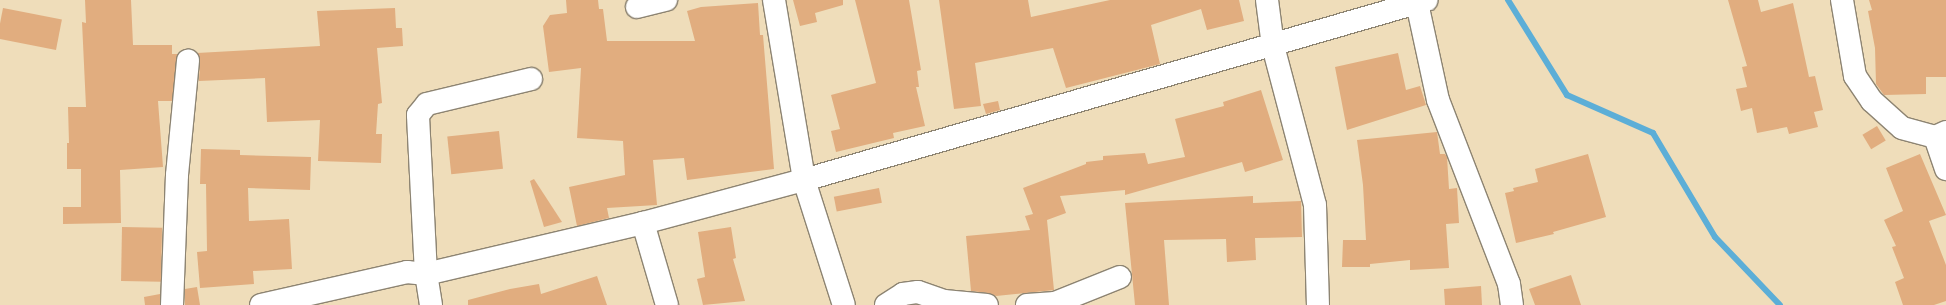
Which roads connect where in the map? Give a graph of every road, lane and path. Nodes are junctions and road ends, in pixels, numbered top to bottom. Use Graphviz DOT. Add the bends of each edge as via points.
graph roads {
  1 [pos="666,0"];
  2 [pos="774,0"];
  3 [pos="1267,0"];
  4 [pos="1842,0"];
  5 [pos="1422,1"];
  6 [pos="637,7"];
  7 [pos="1273,46"];
  8 [pos="188,61"];
  9 [pos="531,79"];
  10 [pos="1940,135"];
  11 [pos="1946,169"];
  12 [pos="804,180"];
  13 [pos="643,223"];
  14 [pos="426,274"];
  15 [pos="1120,277"];
  16 [pos="172,305"];
  17 [pos="261,305"];
  18 [pos="431,305"];
  19 [pos="668,305"];
  20 [pos="844,305"];
  21 [pos="886,305"];
  22 [pos="987,305"];
  23 [pos="1027,305"];
  24 [pos="1318,305"];
  25 [pos="1512,305"];
  1 -- 6 [label="street"];
  2 -- 12 [label="street"];
  3 -- 7 [label="street"];
  4 -- 10 [label="street" via="1855,76 1872,101 1902,128"];
  5 -- 7 [label="street"];
  5 -- 25 [label="street" via="1438,100 1509,284"];
  7 -- 12 [label="street"];
  7 -- 24 [label="street" via="1315,205"];
  8 -- 16 [label="street" via="177,175"];
  9 -- 14 [label="street" via="427,104 418,115"];
  10 -- 11 [label="street"];
  12 -- 13 [label="street"];
  12 -- 20 [label="street"];
  13 -- 14 [label="street"];
  13 -- 19 [label="street"];
  14 -- 17 [label="street" via="407,272"];
  14 -- 18 [label="street"];
  15 -- 23 [label="street" via="1055,303"];
  21 -- 22 [label="street" via="903,294 918,292 944,301"];
}
